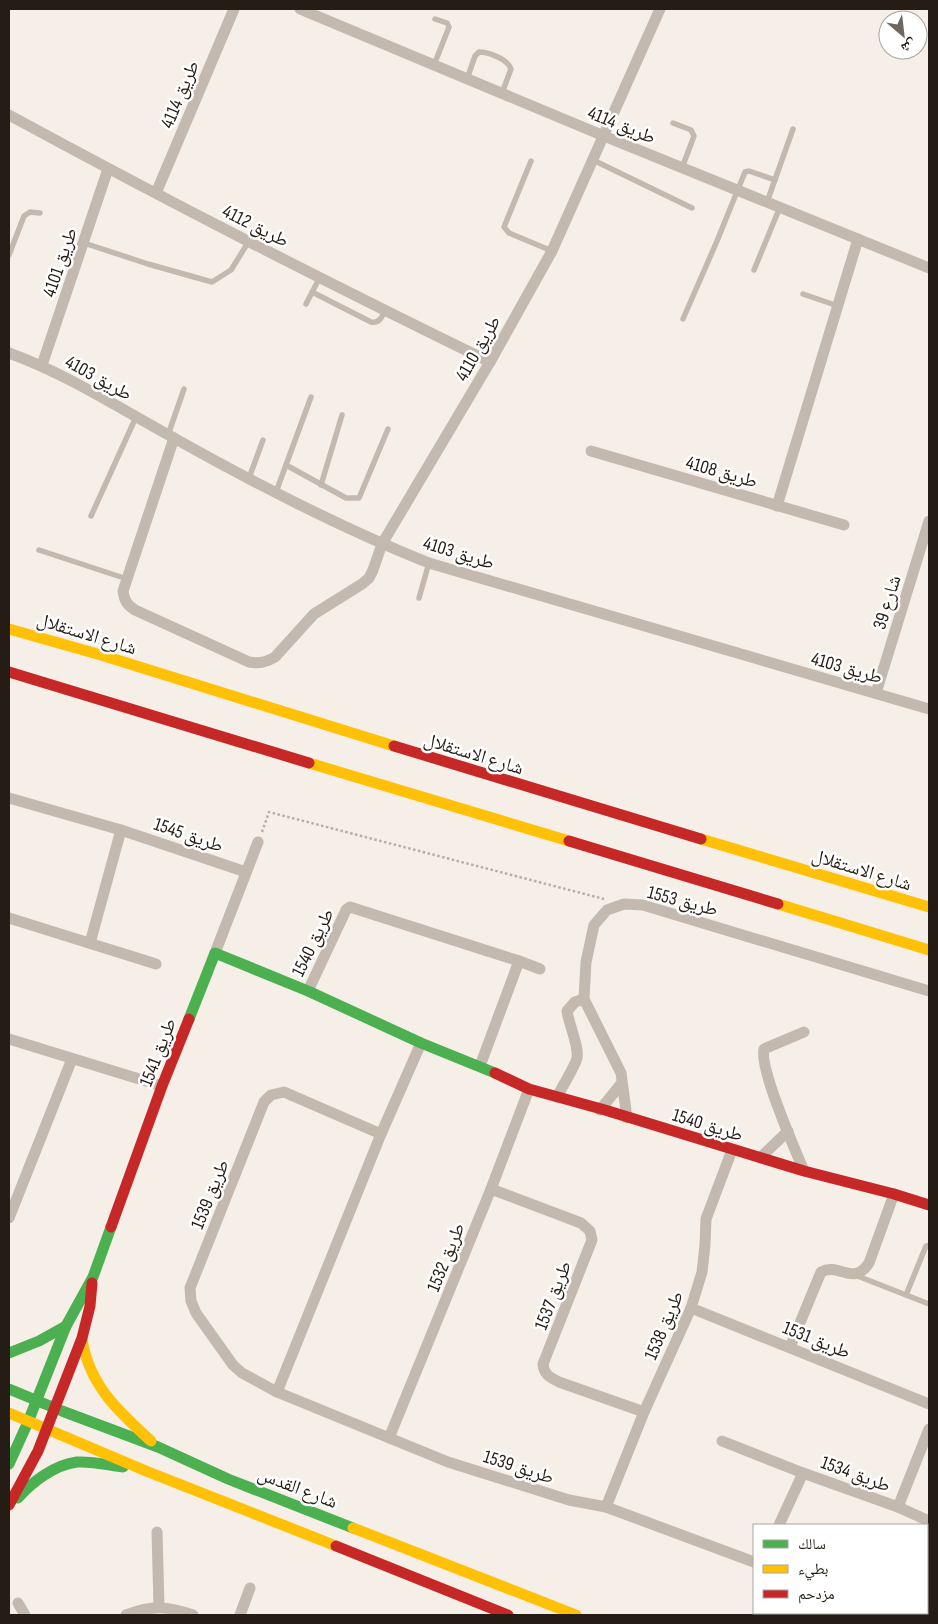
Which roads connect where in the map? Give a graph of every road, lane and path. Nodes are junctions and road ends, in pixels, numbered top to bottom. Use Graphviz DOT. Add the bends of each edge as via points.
graph roads {
  1 [pos="234,9"];
  2 [pos="302,9"];
  3 [pos="660,9"];
  4 [pos="435,19"];
  5 [pos="434,65"];
  6 [pos="467,79"];
  7 [pos="502,93"];
  8 [pos="9,115"];
  9 [pos="673,123"];
  10 [pos="793,129"];
  11 [pos="604,136"];
  12 [pos="593,160"];
  13 [pos="531,161"];
  14 [pos="682,168"];
  15 [pos="108,169"];
  16 [pos="775,180"];
  17 [pos="738,190"];
  18 [pos="156,193"];
  19 [pos="767,202"];
  20 [pos="780,207"];
  21 [pos="692,208"];
  22 [pos="40,213"];
  23 [pos="858,239"];
  24 [pos="249,241"];
  25 [pos="84,243"];
  26 [pos="552,251"];
  27 [pos="9,255"];
  28 [pos="929,268"];
  29 [pos="754,270"];
  30 [pos="320,277"];
  31 [pos="312,292"];
  32 [pos="803,294"];
  33 [pos="306,304"];
  34 [pos="838,306"];
  35 [pos="385,311"];
  36 [pos="683,319"];
  37 [pos="9,353"];
  38 [pos="490,362"];
  39 [pos="42,365"];
  40 [pos="184,389"];
  41 [pos="311,397"];
  42 [pos="342,415"];
  43 [pos="136,417"];
  44 [pos="388,429"];
  45 [pos="171,436"];
  46 [pos="263,440"];
  47 [pos="591,452"];
  48 [pos="286,465"];
  49 [pos="249,478"];
  50 [pos="321,484"];
  51 [pos="276,492"];
  52 [pos="777,506"];
  53 [pos="91,516"];
  54 [pos="929,521"];
  55 [pos="844,525"];
  56 [pos="382,544"];
  57 [pos="39,550"];
  58 [pos="429,563"];
  59 [pos="127,579"];
  60 [pos="419,598"];
  61 [pos="9,629"];
  62 [pos="9,672"];
  63 [pos="876,693"];
  64 [pos="929,709"];
  65 [pos="9,798"];
  66 [pos="121,830"];
  67 [pos="258,842"];
  68 [pos="246,872"];
  69 [pos="624,904"];
  70 [pos="929,907"];
  71 [pos="9,918"];
  72 [pos="90,944"];
  73 [pos="929,950"];
  74 [pos="214,953"];
  75 [pos="520,961"];
  76 [pos="156,964"];
  77 [pos="540,969"];
  78 [pos="308,991"];
  79 [pos="929,991"];
  80 [pos="584,999"];
  81 [pos="804,1032"];
  82 [pos="9,1039"];
  83 [pos="421,1043"];
  84 [pos="72,1059"];
  85 [pos="480,1066"];
  86 [pos="621,1084"];
  87 [pos="162,1086"];
  88 [pos="529,1089"];
  89 [pos="556,1097"];
  90 [pos="600,1110"];
  91 [pos="627,1118"];
  92 [pos="788,1131"];
  93 [pos="381,1134"];
  94 [pos="732,1150"];
  95 [pos="760,1158"];
  96 [pos="804,1171"];
  97 [pos="491,1189"];
  98 [pos="894,1194"];
  99 [pos="929,1205"];
  100 [pos="9,1218"];
  101 [pos="929,1245"];
  102 [pos="854,1274"];
  103 [pos="93,1277"];
  104 [pos="906,1295"];
  105 [pos="929,1303"];
  106 [pos="691,1308"];
  107 [pos="66,1326"];
  108 [pos="82,1338"];
  109 [pos="790,1347"];
  110 [pos="9,1353"];
  111 [pos="9,1389"];
  112 [pos="277,1392"];
  113 [pos="35,1400"];
  114 [pos="929,1404"];
  115 [pos="55,1409"];
  116 [pos="644,1412"];
  117 [pos="9,1413"];
  118 [pos="28,1422"];
  119 [pos="47,1429"];
  120 [pos="929,1429"];
  121 [pos="389,1438"];
  122 [pos="722,1441"];
  123 [pos="158,1447"];
  124 [pos="9,1464"];
  125 [pos="146,1471"];
  126 [pos="803,1473"];
  127 [pos="9,1505"];
  128 [pos="606,1507"];
  129 [pos="898,1507"];
  130 [pos="9,1509"];
  131 [pos="929,1520"];
  132 [pos="778,1524"];
  133 [pos="157,1532"];
  134 [pos="753,1562"];
  135 [pos="250,1588"];
  136 [pos="18,1603"];
  137 [pos="159,1607"];
  138 [pos="25,1615"];
  139 [pos="126,1615"];
  140 [pos="193,1615"];
  141 [pos="240,1615"];
  142 [pos="508,1615"];
  143 [pos="576,1615"];
  1 -- 18 [label="street, طريق 4114"];
  2 -- 5 [label="street, طريق 4114"];
  3 -- 11 [label="street, طريق 4110"];
  4 -- 5 [label="lane" via="449,27"];
  5 -- 6 [label="street, طريق 4114"];
  6 -- 7 [label="street, طريق 4114"];
  6 -- 7 [label="lane" via="475,56 484,52 507,62 511,69"];
  7 -- 11 [label="street, طريق 4114"];
  8 -- 15 [label="street, طريق 4112"];
  9 -- 14 [label="lane" via="691,130 694,136"];
  10 -- 16 [label="lane"];
  11 -- 12 [label="street, طريق 4110"];
  11 -- 14 [label="street, طريق 4114"];
  12 -- 21 [label="lane"];
  12 -- 26 [label="street, طريق 4110"];
  13 -- 26 [label="lane" via="504,226 509,233"];
  14 -- 17 [label="street, طريق 4114"];
  15 -- 18 [label="street, طريق 4112"];
  15 -- 25 [label="street, طريق 4101"];
  16 -- 17 [label="lane" via="747,171"];
  16 -- 19 [label="lane"];
  17 -- 19 [label="street, طريق 4114"];
  17 -- 36 [label="lane"];
  18 -- 24 [label="street, طريق 4112"];
  19 -- 20 [label="street, طريق 4114"];
  20 -- 23 [label="street, طريق 4114"];
  20 -- 29 [label="lane"];
  22 -- 27 [label="lane" via="30,212 24,216"];
  23 -- 28 [label="street, طريق 4114"];
  23 -- 34 [label="street"];
  24 -- 25 [label="lane" via="231,270 212,282"];
  24 -- 30 [label="street, طريق 4112"];
  25 -- 39 [label="street, طريق 4101"];
  26 -- 38 [label="street, طريق 4110"];
  30 -- 31 [label="lane"];
  30 -- 35 [label="street, طريق 4112"];
  31 -- 33 [label="lane"];
  31 -- 35 [label="lane" via="371,322 380,320"];
  32 -- 34 [label="lane"];
  34 -- 52 [label="street"];
  35 -- 38 [label="street, طريق 4112"];
  37 -- 39 [label="street, طريق 4103"];
  38 -- 56 [label="street, طريق 4110"];
  39 -- 43 [label="street, طريق 4103"];
  40 -- 45 [label="lane"];
  41 -- 48 [label="lane"];
  42 -- 50 [label="lane"];
  43 -- 45 [label="street, طريق 4103"];
  43 -- 53 [label="lane"];
  44 -- 50 [label="lane" via="359,498 346,498"];
  45 -- 49 [label="street, طريق 4103"];
  45 -- 59 [label="street"];
  46 -- 49 [label="lane"];
  47 -- 52 [label="street, طريق 4108"];
  48 -- 50 [label="lane"];
  48 -- 51 [label="lane"];
  49 -- 51 [label="street, طريق 4103"];
  51 -- 56 [label="street, طريق 4103"];
  52 -- 55 [label="street, طريق 4108"];
  54 -- 63 [label="street, شارع 39"];
  56 -- 58 [label="street, طريق 4103"];
  56 -- 59 [label="street, طريق 4110" via="369,578 314,614 275,657 258,664 128,606 123,591"];
  57 -- 59 [label="lane"];
  58 -- 60 [label="lane"];
  58 -- 63 [label="street, طريق 4103"];
  61 -- 70 [label="main road, شارع الاستقلال"];
  62 -- 73 [label="main road"];
  63 -- 64 [label="street, طريق 4103"];
  65 -- 66 [label="street, طريق 1545"];
  66 -- 68 [label="street, طريق 1545"];
  66 -- 72 [label="street"];
  67 -- 68 [label="street, طريق 1541"];
  67 -- 69 [label="path" via="269,812"];
  68 -- 74 [label="street, طريق 1541"];
  69 -- 79 [label="street, طريق 1553" via="644,905"];
  69 -- 80 [label="street, طريق 1553" via="607,910 594,925 586,962"];
  71 -- 72 [label="street"];
  72 -- 76 [label="street"];
  74 -- 78 [label="main road, طريق 1540"];
  74 -- 87 [label="main road, طريق 1541"];
  75 -- 77 [label="street, طريق 1540"];
  75 -- 78 [label="street, طريق 1540" via="350,907"];
  75 -- 85 [label="street"];
  78 -- 83 [label="main road, طريق 1540"];
  80 -- 86 [label="street, طريق 1553" via="621,1072"];
  80 -- 89 [label="street" via="575,1002 567,1011 577,1059"];
  81 -- 92 [label="street" via="763,1053 775,1100"];
  82 -- 84 [label="street"];
  83 -- 85 [label="main road, طريق 1540"];
  83 -- 93 [label="street"];
  84 -- 87 [label="street"];
  84 -- 100 [label="street"];
  85 -- 88 [label="main road, طريق 1540"];
  86 -- 90 [label="street"];
  86 -- 91 [label="street, طريق 1553"];
  87 -- 103 [label="main road, طريق 1541"];
  88 -- 89 [label="main road, طريق 1540"];
  88 -- 97 [label="street, طريق 1532"];
  89 -- 90 [label="main road, طريق 1540"];
  90 -- 91 [label="main road, طريق 1540"];
  91 -- 94 [label="main road, طريق 1540"];
  92 -- 95 [label="street"];
  92 -- 96 [label="street"];
  93 -- 112 [label="street"];
  93 -- 112 [label="street, طريق 1539" via="284,1092 271,1095 264,1102 190,1288 196,1313 233,1365"];
  94 -- 95 [label="main road, طريق 1540"];
  94 -- 106 [label="street, طريق 1538" via="706,1219 702,1272"];
  95 -- 96 [label="main road, طريق 1540"];
  96 -- 98 [label="main road, طريق 1540"];
  97 -- 116 [label="street, طريق 1537" via="581,1223 590,1231 592,1240 544,1371 559,1382"];
  97 -- 121 [label="street, طريق 1532"];
  98 -- 99 [label="main road, طريق 1540"];
  98 -- 102 [label="street" via="869,1263"];
  101 -- 104 [label="lane"];
  102 -- 104 [label="lane"];
  102 -- 109 [label="street" via="827,1269 821,1272"];
  103 -- 107 [label="main road, طريق 1541"];
  103 -- 108 [label="main road, طريق 1541"];
  104 -- 105 [label="lane"];
  106 -- 109 [label="street, طريق 1531"];
  106 -- 116 [label="street, طريق 1538"];
  107 -- 110 [label="main road"];
  107 -- 113 [label="main road, طريق 1541"];
  108 -- 115 [label="main road, طريق 1541"];
  108 -- 123 [label="main road" via="88,1366 105,1395"];
  109 -- 114 [label="street, طريق 1531"];
  111 -- 113 [label="main road, شارع القدس"];
  112 -- 121 [label="street, طريق 1539"];
  113 -- 115 [label="main road, شارع القدس"];
  113 -- 118 [label="main road, طريق 1541"];
  115 -- 119 [label="main road, طريق 1541"];
  115 -- 123 [label="main road, شارع القدس"];
  116 -- 128 [label="street, طريق 1538"];
  117 -- 118 [label="main road"];
  118 -- 119 [label="main road"];
  118 -- 124 [label="main road, طريق 1541"];
  119 -- 125 [label="main road"];
  119 -- 127 [label="main road, طريق 1541"];
  120 -- 129 [label="street, طريق 1534"];
  121 -- 128 [label="street, طريق 1539" via="458,1465 569,1500"];
  122 -- 126 [label="street, طريق 1534"];
  123 -- 143 [label="main road, شارع القدس" via="228,1479"];
  125 -- 130 [label="main road" via="78,1462 59,1466 26,1489"];
  125 -- 142 [label="main road"];
  126 -- 129 [label="street, طريق 1534"];
  126 -- 132 [label="street, طريق 1534"];
  128 -- 134 [label="street, طريق 1539"];
  129 -- 131 [label="street, طريق 1534"];
  133 -- 137 [label="street"];
  135 -- 141 [label="street"];
  136 -- 138 [label="street"];
  137 -- 139 [label="street"];
  137 -- 140 [label="street"];
}
